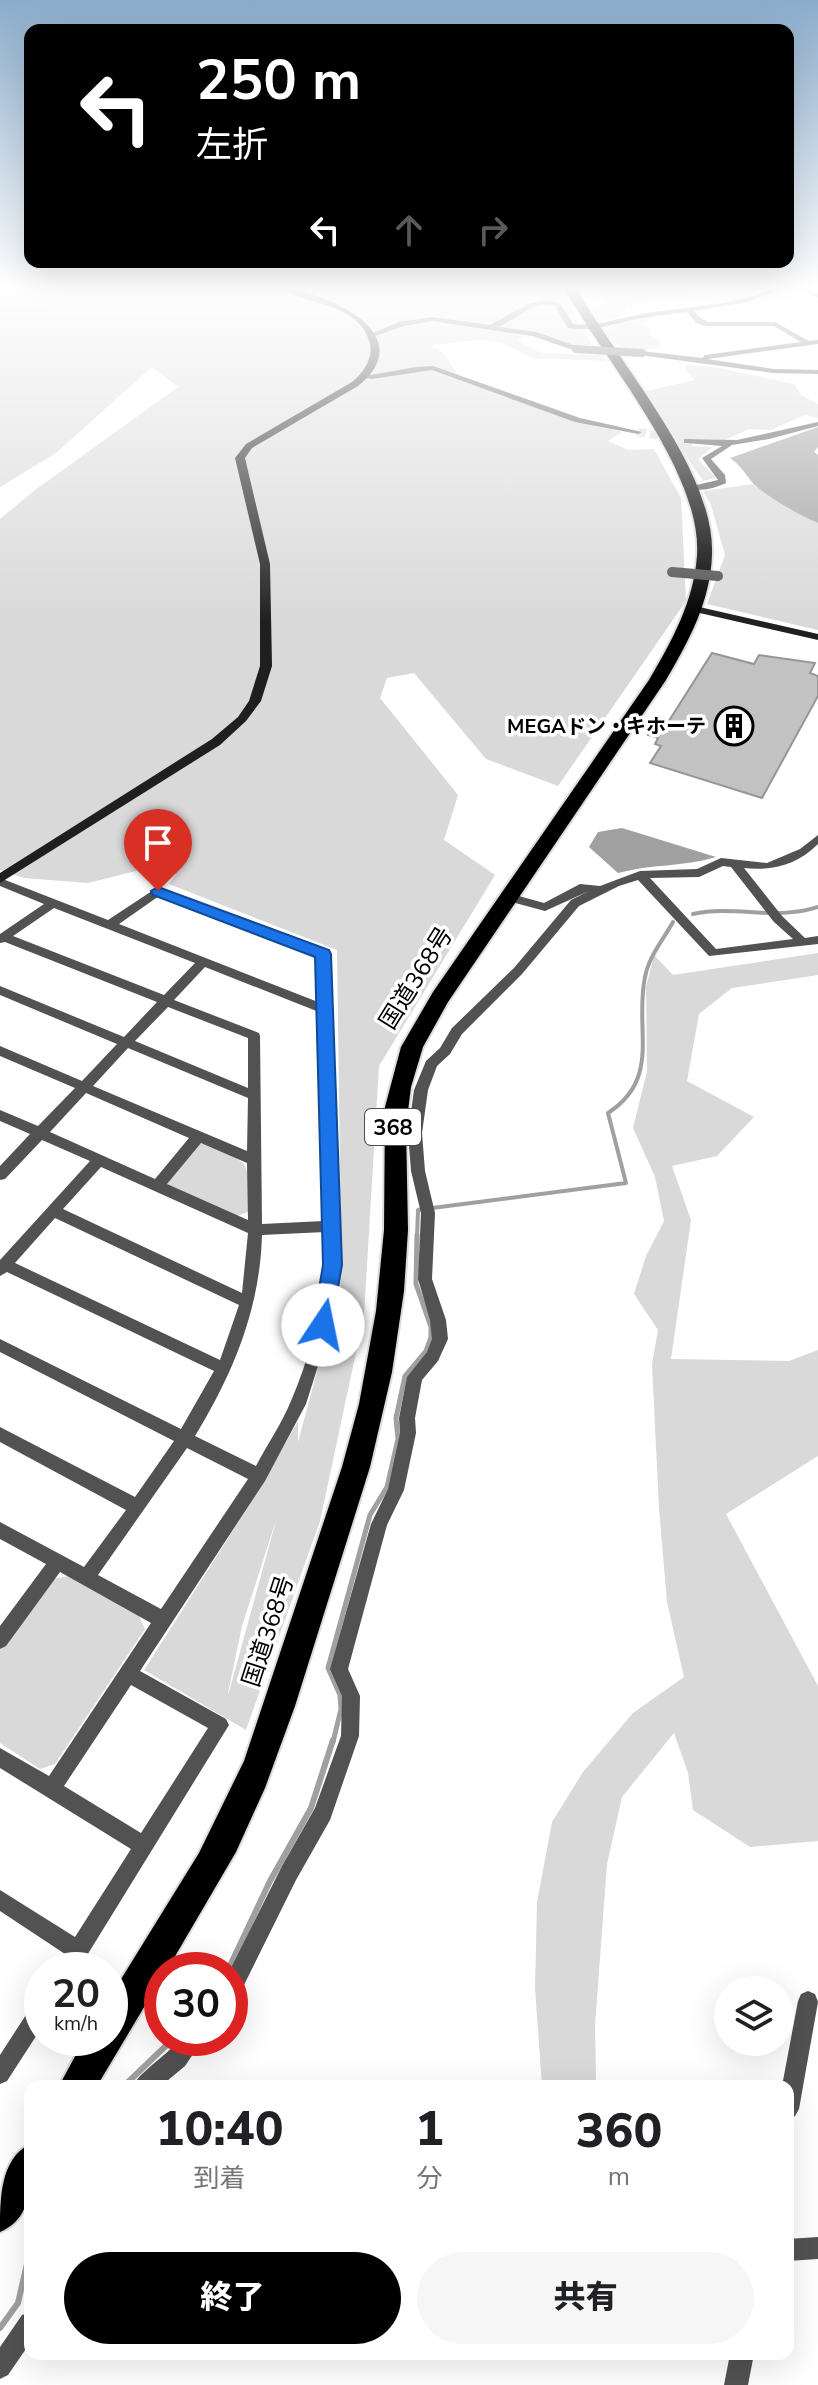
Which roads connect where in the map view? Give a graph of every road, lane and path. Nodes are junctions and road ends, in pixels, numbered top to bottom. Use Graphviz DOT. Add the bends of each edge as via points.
graph roads {
  1 [pos="325,400"];
  2 [pos="523,400"];
  3 [pos="637,400"];
  4 [pos="818,424"];
  5 [pos="638,432"];
  6 [pos="687,441"];
  7 [pos="733,443"];
  8 [pos="692,487"];
  9 [pos="672,572"];
  10 [pos="718,576"];
  11 [pos="695,609"];
  12 [pos="818,637"];
  13 [pos="818,838"];
  14 [pos="736,865"];
  15 [pos="640,875"];
  16 [pos="0,881"];
  17 [pos="600,890"];
  18 [pos="508,897"];
  19 [pos="53,903"];
  20 [pos="109,925"];
  21 [pos="2,938"];
  22 [pos="818,940"];
  23 [pos="803,942"];
  24 [pos="204,961"];
  25 [pos="0,990"];
  26 [pos="166,1001"];
  27 [pos="324,1009"];
  28 [pos="126,1043"];
  29 [pos="0,1051"];
  30 [pos="83,1088"];
  31 [pos="255,1096"];
  32 [pos="0,1115"];
  33 [pos="41,1134"];
  34 [pos="199,1136"];
  35 [pos="99,1160"];
  36 [pos="254,1160"];
  37 [pos="0,1175"];
  38 [pos="157,1186"];
  39 [pos="54,1211"];
  40 [pos="333,1226"];
  41 [pos="255,1230"];
  42 [pos="2,1267"];
  43 [pos="247,1302"];
  44 [pos="0,1345"];
  45 [pos="224,1369"];
  46 [pos="0,1434"];
  47 [pos="185,1438"];
  48 [pos="259,1476"];
  49 [pos="137,1507"];
  50 [pos="0,1530"];
  51 [pos="58,1561"];
  52 [pos="87,1577"];
  53 [pos="163,1620"];
  54 [pos="1,1636"];
  55 [pos="128,1674"];
  56 [pos="0,1757"];
  57 [pos="52,1788"];
  58 [pos="144,1846"];
  59 [pos="0,1900"];
  60 [pos="78,1951"];
  61 [pos="248,1956"];
  62 [pos="128,2000"];
  63 [pos="808,2001"];
  64 [pos="24,2032"];
  65 [pos="94,2056"];
  66 [pos="180,2056"];
  67 [pos="3,2061"];
  68 [pos="80,2080"];
  69 [pos="152,2080"];
  70 [pos="793,2080"];
  71 [pos="24,2173"];
  72 [pos="0,2213"];
  73 [pos="818,2248"];
  74 [pos="794,2250"];
  75 [pos="24,2332"];
  76 [pos="741,2360"];
  77 [pos="0,2367"];
  78 [pos="736,2385"];
  1 -- 16 [label="street" via="249,446 240,458 265,564 266,666 248,710 216,742"];
  2 -- 5 [label="street" via="578,420"];
  3 -- 8 [label="highway, 国道368号 / 368"];
  4 -- 7 [label="street"];
  6 -- 7 [label="street"];
  7 -- 8 [label="street" via="706,458 723,481"];
  8 -- 11 [label="highway, 国道368号 / 368" via="705,554"];
  9 -- 10 [label="street, bridge"];
  11 -- 12 [label="street"];
  11 -- 18 [label="highway, 国道368号 / 368" via="676,650 611,751"];
  13 -- 14 [label="street" via="804,852 768,867"];
  14 -- 15 [label="street" via="721,862 699,873"];
  14 -- 23 [label="street"];
  15 -- 17 [label="street"];
  15 -- 23 [label="street" via="713,953"];
  16 -- 19 [label="street"];
  17 -- 18 [label="street" via="584,887 545,907"];
  17 -- 61 [label="street" via="575,903 518,971 457,1031 431,1064 421,1090 415,1133 427,1208 425,1279 440,1339 415,1377 396,1490 379,1524 339,1669 351,1696 350,1736 323,1813"];
  18 -- 62 [label="highway, 国道368号 / 368" via="414,1041 399,1082 392,1134 394,1273 378,1378 280,1704 225,1838"];
  19 -- 20 [label="street"];
  19 -- 21 [label="street"];
  20 -- 24 [label="street"];
  20 -- 27 [label="street" via="158,891 323,954"];
  21 -- 26 [label="street"];
  22 -- 23 [label="street"];
  24 -- 26 [label="street"];
  24 -- 27 [label="street"];
  25 -- 28 [label="street"];
  26 -- 28 [label="street"];
  26 -- 31 [label="street" via="254,1036"];
  27 -- 40 [label="street"];
  28 -- 30 [label="street"];
  28 -- 31 [label="street"];
  29 -- 30 [label="street"];
  30 -- 33 [label="street"];
  30 -- 34 [label="street"];
  31 -- 36 [label="street"];
  32 -- 33 [label="street"];
  33 -- 35 [label="street"];
  33 -- 37 [label="street"];
  34 -- 36 [label="street"];
  34 -- 38 [label="street"];
  35 -- 38 [label="street"];
  35 -- 39 [label="street"];
  36 -- 41 [label="street"];
  38 -- 41 [label="street"];
  39 -- 42 [label="street"];
  39 -- 43 [label="street"];
  40 -- 41 [label="street"];
  40 -- 48 [label="street" via="330,1294 311,1367 298,1404"];
  41 -- 43 [label="street"];
  42 -- 45 [label="street"];
  43 -- 45 [label="street"];
  44 -- 47 [label="street"];
  45 -- 47 [label="street"];
  46 -- 49 [label="street"];
  47 -- 48 [label="street"];
  47 -- 49 [label="street"];
  48 -- 53 [label="street"];
  49 -- 52 [label="street"];
  50 -- 51 [label="street"];
  51 -- 52 [label="street"];
  51 -- 54 [label="street"];
  52 -- 53 [label="street"];
  53 -- 55 [label="street"];
  55 -- 57 [label="street"];
  55 -- 58 [label="street" via="220,1725"];
  56 -- 57 [label="street"];
  57 -- 58 [label="street"];
  58 -- 60 [label="street"];
  59 -- 60 [label="street"];
  63 -- 70 [label="street"];
  64 -- 67 [label="street"];
  65 -- 68 [label="highway"];
  66 -- 69 [label="street"];
  71 -- 72 [label="highway"];
  73 -- 74 [label="street"];
  75 -- 77 [label="street"];
  76 -- 78 [label="street"];
}
